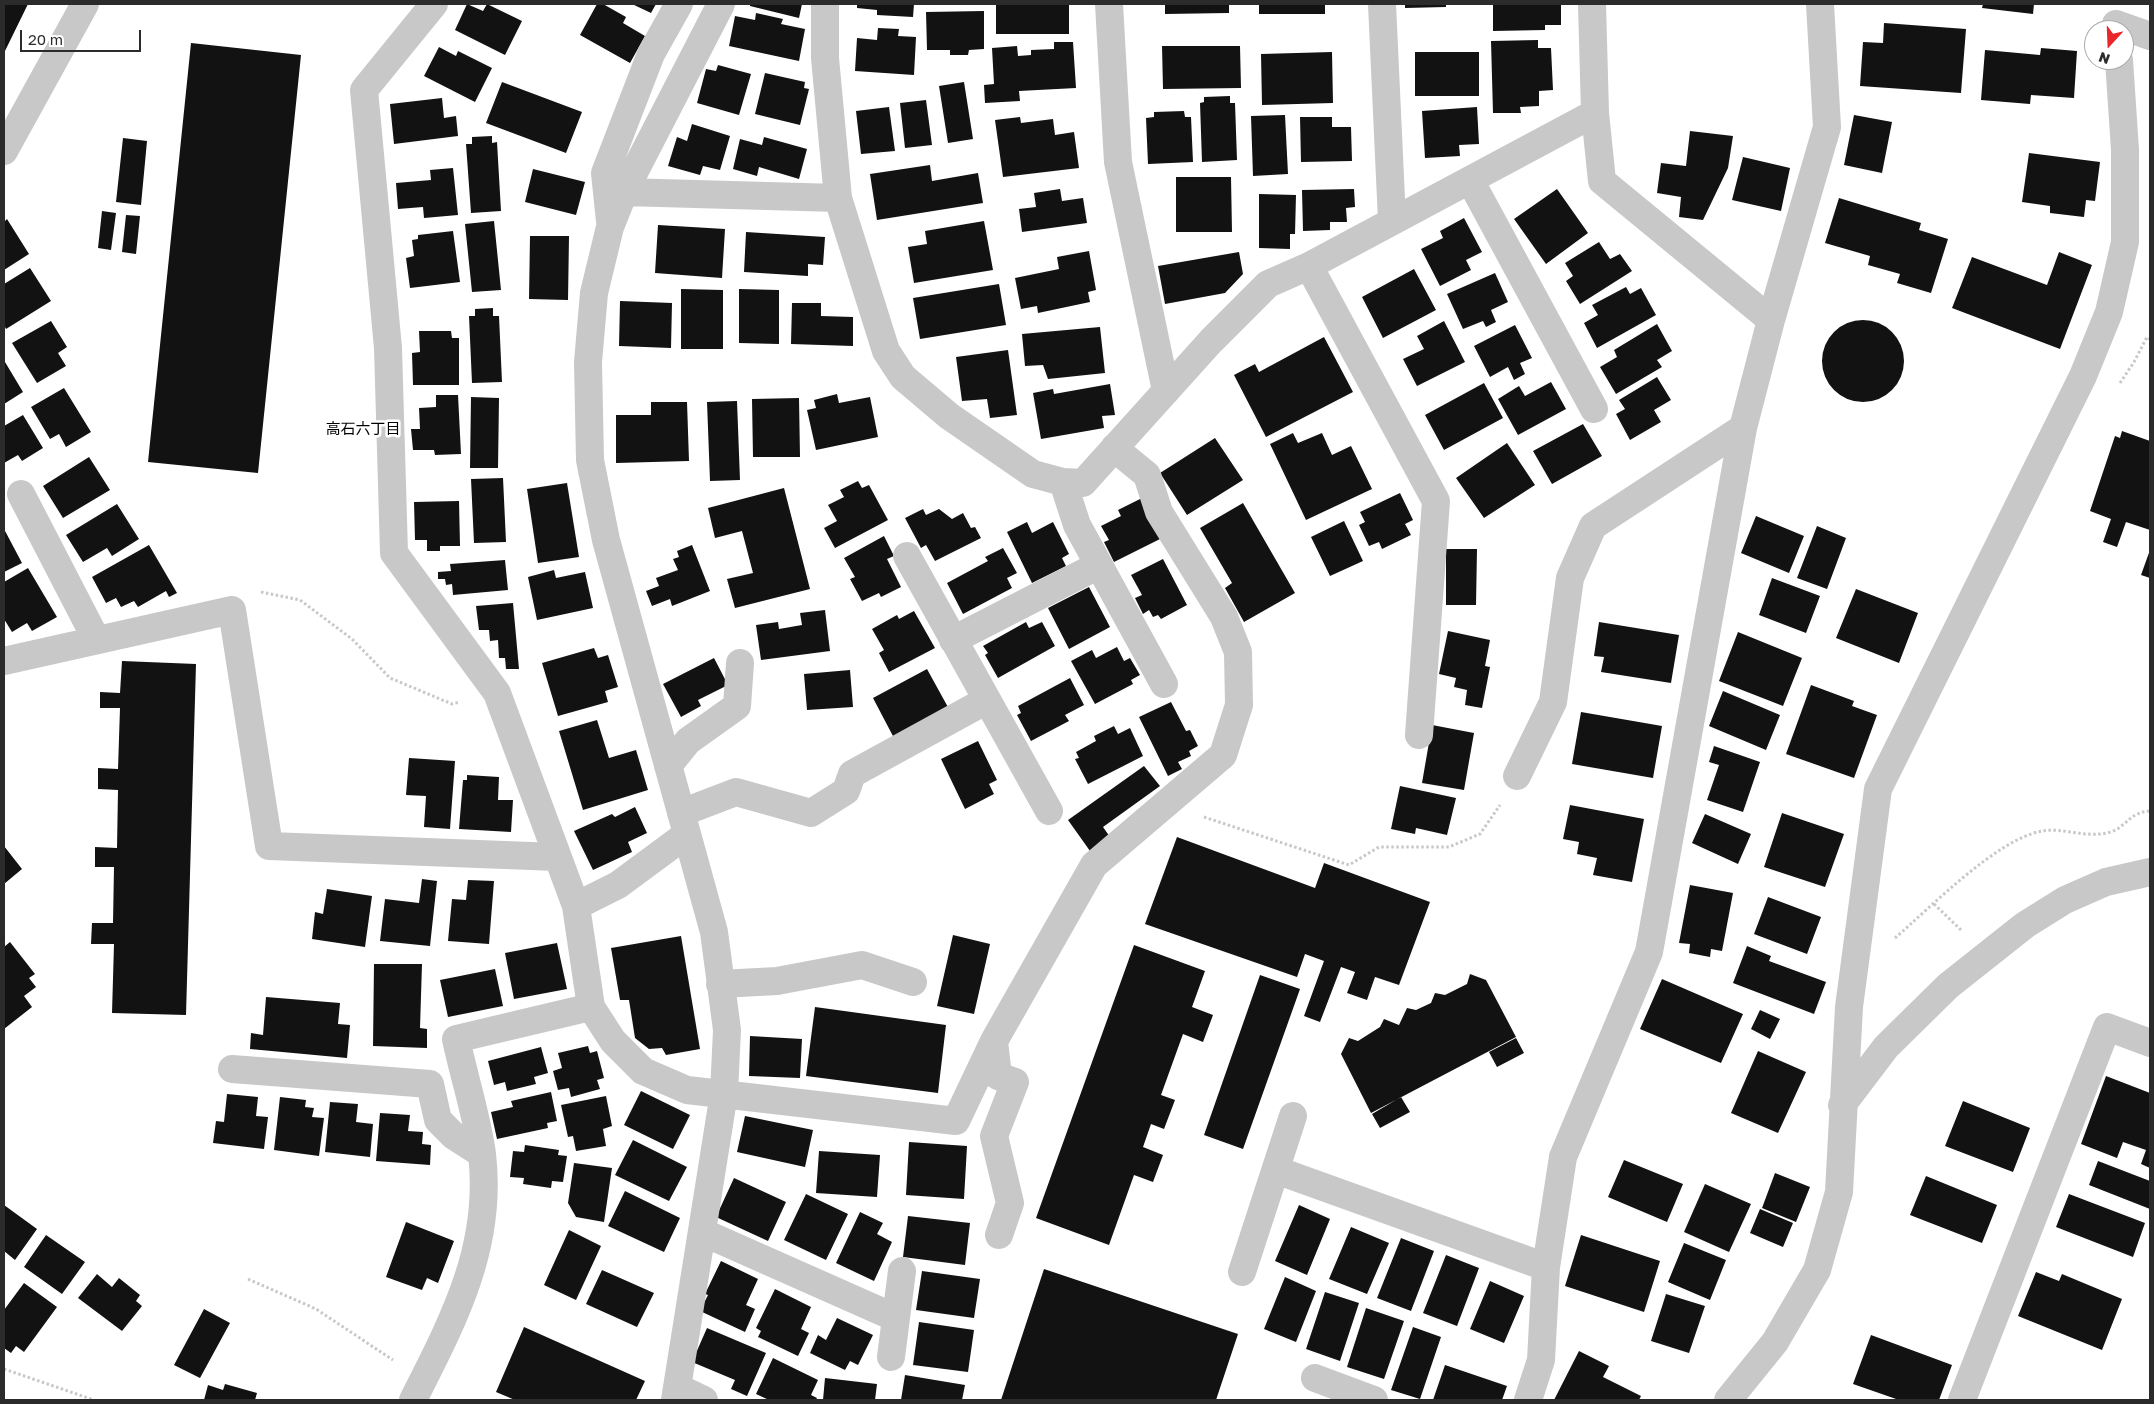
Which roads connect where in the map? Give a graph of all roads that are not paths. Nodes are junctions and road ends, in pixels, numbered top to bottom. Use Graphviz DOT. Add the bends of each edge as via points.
graph roads {
  1 [pos="85,4"];
  2 [pos="434,4"];
  3 [pos="679,4"];
  4 [pos="720,4"];
  5 [pos="825,4"];
  6 [pos="1108,4"];
  7 [pos="1382,4"];
  8 [pos="1592,4"];
  9 [pos="1820,4"];
  10 [pos="2116,19"];
  11 [pos="2150,36"];
  12 [pos="2120,70"];
  13 [pos="1595,113"];
  14 [pos="4,151"];
  15 [pos="1470,180"];
  16 [pos="624,192"];
  17 [pos="838,198"];
  18 [pos="1392,221"];
  19 [pos="610,227"];
  20 [pos="1309,266"];
  21 [pos="1771,320"];
  22 [pos="1166,391"];
  23 [pos="1594,409"];
  24 [pos="1743,428"];
  25 [pos="1114,448"];
  26 [pos="1062,482"];
  27 [pos="21,494"];
  28 [pos="906,556"];
  29 [pos="1099,565"];
  30 [pos="96,639"];
  31 [pos="953,640"];
  32 [pos="4,660"];
  33 [pos="740,663"];
  34 [pos="1164,684"];
  35 [pos="987,700"];
  36 [pos="1419,735"];
  37 [pos="668,766"];
  38 [pos="1517,776"];
  39 [pos="1049,812"];
  40 [pos="684,824"];
  41 [pos="557,857"];
  42 [pos="2150,872"];
  43 [pos="576,906"];
  44 [pos="913,982"];
  45 [pos="720,984"];
  46 [pos="591,1007"];
  47 [pos="994,1041"];
  48 [pos="2150,1043"];
  49 [pos="232,1069"];
  50 [pos="724,1093"];
  51 [pos="1842,1105"];
  52 [pos="1293,1116"];
  53 [pos="482,1154"];
  54 [pos="1276,1170"];
  55 [pos="702,1232"];
  56 [pos="999,1235"];
  57 [pos="1546,1267"];
  58 [pos="902,1271"];
  59 [pos="1242,1272"];
  60 [pos="896,1318"];
  61 [pos="891,1357"];
  62 [pos="1315,1378"];
  63 [pos="676,1394"];
  64 [pos="412,1400"];
  65 [pos="704,1400"];
  66 [pos="1374,1400"];
  67 [pos="1528,1400"];
  68 [pos="1728,1400"];
  69 [pos="1962,1400"];
  1 -- 14 [label="street"];
  2 -- 41 [label="street" via="364,90 388,348 394,552 497,693"];
  3 -- 19 [label="street" via="651,54 605,173"];
  4 -- 16 [label="street"];
  5 -- 17 [label="street" via="826,58"];
  6 -- 22 [label="street" via="1118,162"];
  7 -- 18 [label="street"];
  8 -- 13 [label="street"];
  9 -- 21 [label="street" via="1827,127"];
  10 -- 11 [label="street"];
  12 -- 51 [label="street" via="2125,150 2125,242 2109,312 2083,376 1878,789 1849,1007"];
  13 -- 15 [label="street"];
  13 -- 21 [label="street" via="1602,181"];
  15 -- 18 [label="street"];
  15 -- 23 [label="street"];
  16 -- 17 [label="street"];
  16 -- 19 [label="street"];
  17 -- 26 [label="street" via="886,351 903,377 949,416 1032,474"];
  18 -- 20 [label="street"];
  19 -- 37 [label="street" via="594,293 588,362 590,460 606,540"];
  20 -- 22 [label="street" via="1268,284"];
  20 -- 36 [label="street" via="1436,501"];
  21 -- 24 [label="street"];
  22 -- 25 [label="street"];
  24 -- 38 [label="street" via="1593,526 1570,578 1553,702"];
  24 -- 57 [label="street" via="1649,952 1563,1157"];
  25 -- 26 [label="street" via="1083,483"];
  25 -- 47 [label="street" via="1147,475 1159,512 1224,617 1238,652 1239,705 1223,755 1094,865"];
  26 -- 29 [label="street" via="1077,525"];
  27 -- 30 [label="street"];
  28 -- 31 [label="street"];
  29 -- 31 [label="street"];
  29 -- 34 [label="street"];
  30 -- 32 [label="street"];
  30 -- 41 [label="street" via="232,610 269,846"];
  31 -- 35 [label="street"];
  33 -- 37 [label="street" via="736,706 688,741"];
  35 -- 39 [label="street"];
  35 -- 40 [label="street" via="852,774 846,791 811,813 736,792"];
  37 -- 40 [label="street"];
  40 -- 43 [label="street" via="618,885"];
  40 -- 45 [label="street" via="714,932"];
  41 -- 43 [label="street"];
  42 -- 51 [label="street" via="2106,882 2064,900 2025,925 1948,986 1886,1047"];
  43 -- 46 [label="street"];
  44 -- 45 [label="street" via="862,965 777,980"];
  45 -- 50 [label="street" via="726,1030"];
  46 -- 50 [label="street" via="614,1041 643,1071 687,1090"];
  46 -- 53 [label="street" via="456,1039"];
  47 -- 50 [label="street" via="956,1121"];
  47 -- 56 [label="street" via="998,1076 1015,1082 994,1136 1010,1203"];
  48 -- 69 [label="street" via="2107,1027"];
  49 -- 53 [label="street" via="430,1084 438,1120 454,1136"];
  50 -- 55 [label="street"];
  51 -- 68 [label="street" via="1839,1192 1817,1270 1775,1342"];
  52 -- 54 [label="street"];
  53 -- 64 [label="street" via="483,1207 476,1258 446,1336"];
  54 -- 57 [label="street"];
  54 -- 59 [label="street"];
  55 -- 60 [label="street"];
  55 -- 63 [label="street"];
  57 -- 67 [label="street" via="1541,1360"];
  58 -- 60 [label="street"];
  60 -- 61 [label="street"];
  62 -- 66 [label="street"];
  63 -- 65 [label="street"];
}
